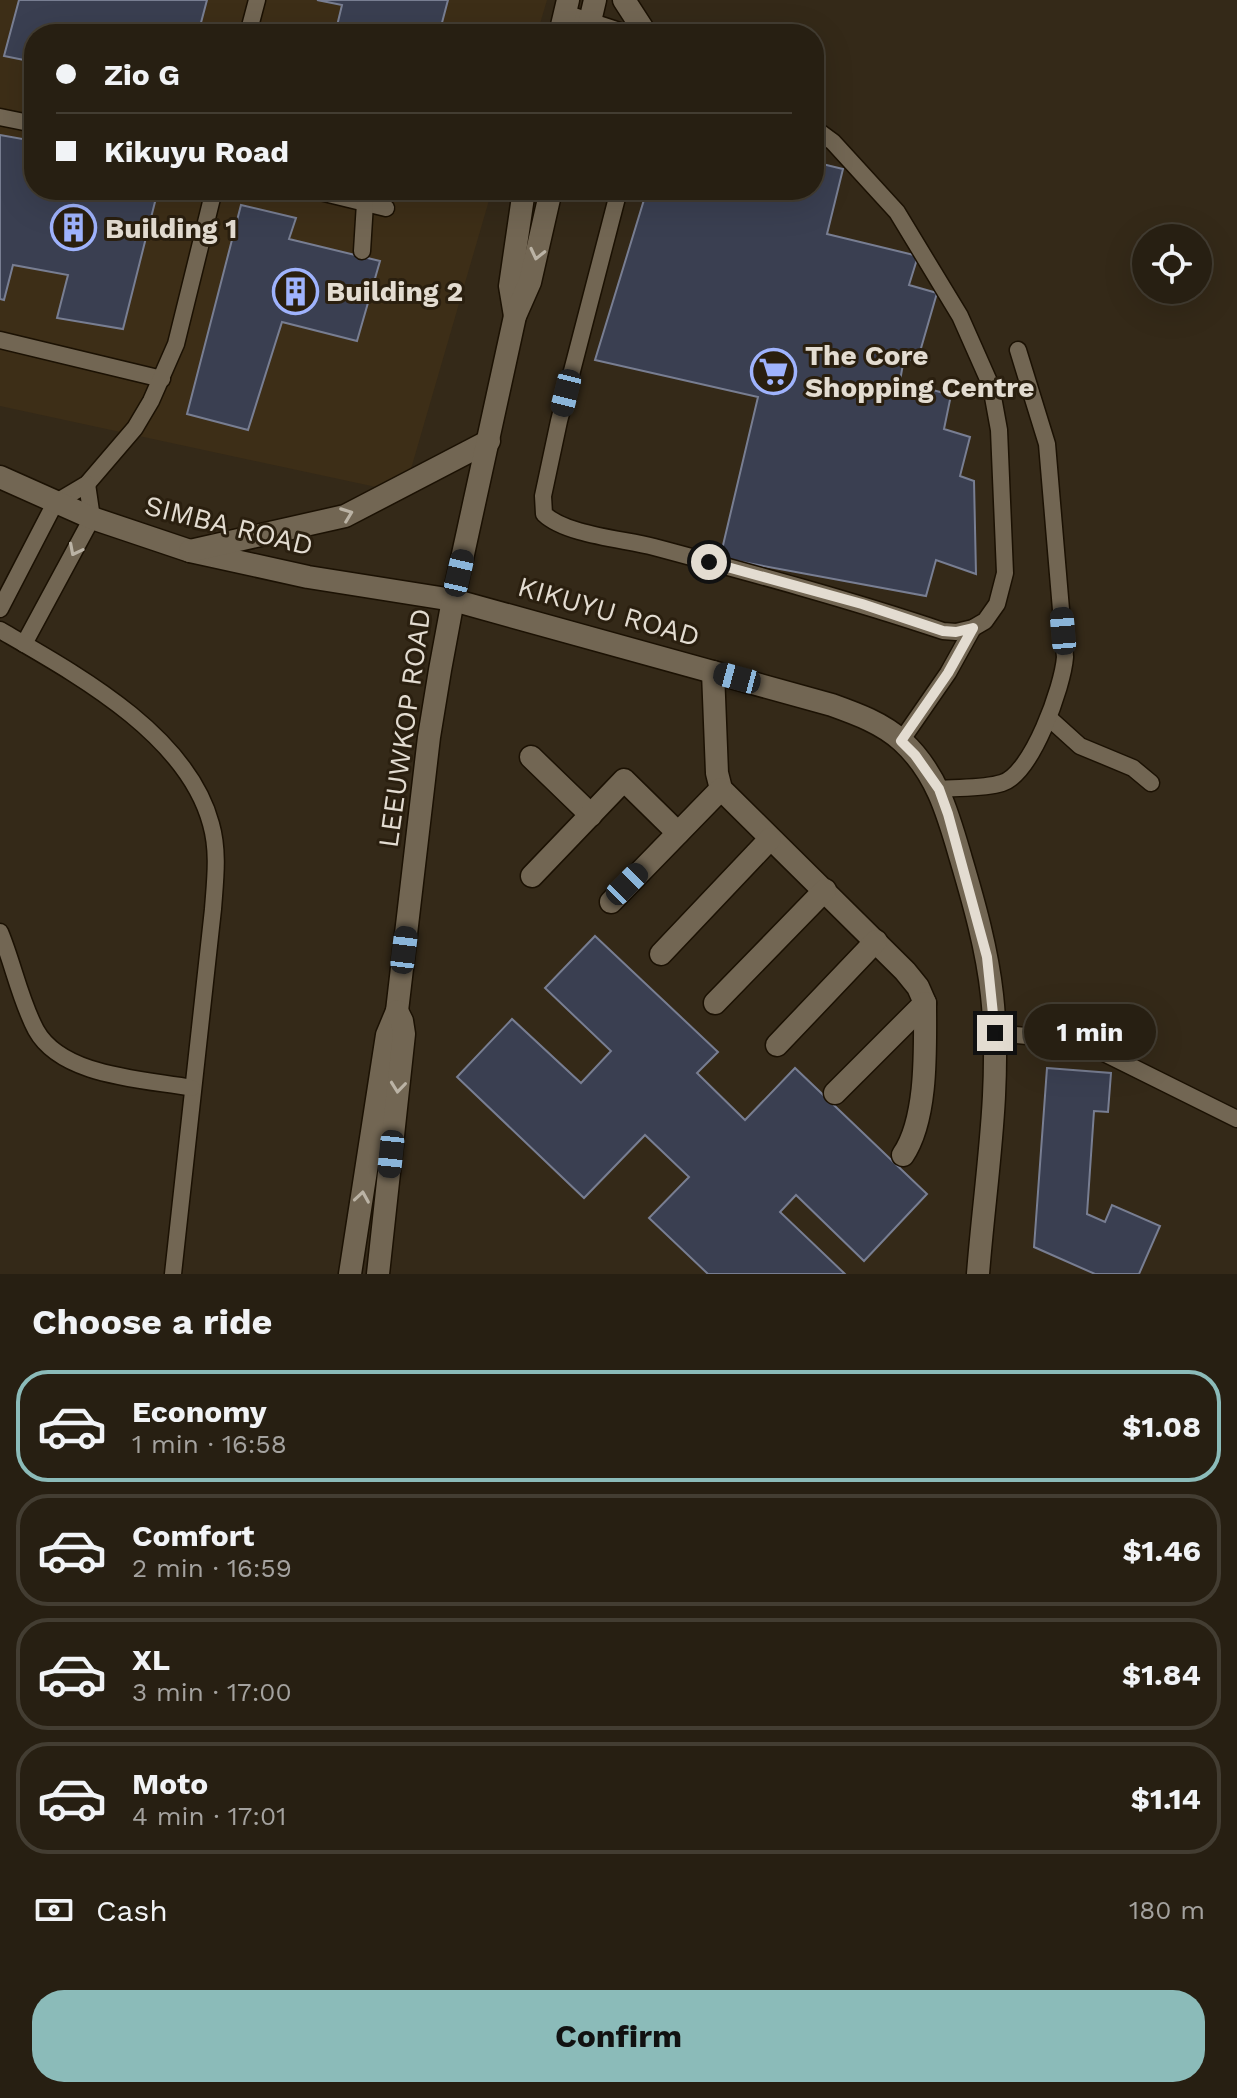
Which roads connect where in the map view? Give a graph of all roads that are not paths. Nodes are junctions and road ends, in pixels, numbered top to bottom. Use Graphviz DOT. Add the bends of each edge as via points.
graph roads {
  1 [pos="257,0"];
  2 [pos="624,0"];
  3 [pos="564,16"];
  4 [pos="591,18"];
  5 [pos="251,24"];
  6 [pos="640,24"];
  7 [pos="0,117"];
  8 [pos="22,126"];
  9 [pos="824,135"];
  10 [pos="212,200"];
  11 [pos="353,200"];
  12 [pos="523,200"];
  13 [pos="549,200"];
  14 [pos="616,200"];
  15 [pos="365,203"];
  16 [pos="386,208"];
  17 [pos="362,251"];
  18 [pos="515,316"];
  19 [pos="0,340"];
  20 [pos="1018,350"];
  21 [pos="162,379"];
  22 [pos="489,441"];
  23 [pos="0,477"];
  24 [pos="87,484"];
  25 [pos="55,503"];
  26 [pos="92,518"];
  27 [pos="190,551"];
  28 [pos="453,600"];
  29 [pos="0,609"];
  30 [pos="973,628"];
  31 [pos="0,630"];
  32 [pos="24,644"];
  33 [pos="713,672"];
  34 [pos="1049,718"];
  35 [pos="901,741"];
  36 [pos="531,757"];
  37 [pos="1151,783"];
  38 [pos="721,789"];
  39 [pos="939,789"];
  40 [pos="591,815"];
  41 [pos="678,833"];
  42 [pos="770,839"];
  43 [pos="532,876"];
  44 [pos="825,890"];
  45 [pos="611,902"];
  46 [pos="0,932"];
  47 [pos="876,941"];
  48 [pos="661,954"];
  49 [pos="715,1003"];
  50 [pos="925,1003"];
  51 [pos="397,1011"];
  52 [pos="995,1033"];
  53 [pos="777,1045"];
  54 [pos="192,1088"];
  55 [pos="835,1093"];
  56 [pos="1237,1119"];
  57 [pos="903,1155"];
  58 [pos="173,1274"];
  59 [pos="350,1274"];
  60 [pos="378,1274"];
  61 [pos="978,1274"];
  1 -- 5 [label="lane"];
  2 -- 6 [label="street"];
  3 -- 4 [label="lane"];
  7 -- 8 [label="lane"];
  9 -- 30 [label="lane" via="897,212 960,316 991,386 999,430 1005,573 997,604"];
  10 -- 21 [label="lane" via="176,344"];
  11 -- 15 [label="lane"];
  12 -- 18 [label="street, LEEUWKOP ROAD" via="510,286"];
  13 -- 18 [label="street, LEEUWKOP ROAD, one-way" via="530,282"];
  14 -- 30 [label="lane" via="559,421 544,514 562,526 795,585 943,631"];
  15 -- 16 [label="lane"];
  15 -- 17 [label="lane"];
  18 -- 22 [label="street, LEEUWKOP ROAD"];
  19 -- 21 [label="lane"];
  20 -- 34 [label="lane" via="1047,444 1064,642 1064,675"];
  21 -- 24 [label="lane" via="135,428"];
  27 -- 22 [label="street, one-way" via="345,516"];
  22 -- 28 [label="street, LEEUWKOP ROAD"];
  23 -- 25 [label="street, SIMBA ROAD"];
  24 -- 25 [label="lane"];
  24 -- 26 [label="lane"];
  25 -- 26 [label="street, SIMBA ROAD"];
  25 -- 29 [label="lane"];
  26 -- 27 [label="street, SIMBA ROAD"];
  26 -- 32 [label="lane, one-way"];
  27 -- 28 [label="street, SIMBA ROAD"];
  28 -- 33 [label="street, KIKUYU ROAD"];
  28 -- 51 [label="street, LEEUWKOP ROAD" via="429,737"];
  30 -- 35 [label="lane"];
  31 -- 32 [label="lane"];
  32 -- 54 [label="lane" via="125,710 160,741 201,795 217,862"];
  33 -- 35 [label="street, KIKUYU ROAD" via="832,705 866,718"];
  33 -- 38 [label="street"];
  34 -- 37 [label="lane" via="1080,746 1133,768"];
  34 -- 39 [label="lane" via="1013,776 1003,783"];
  35 -- 39 [label="street, KIKUYU ROAD"];
  36 -- 40 [label="street"];
  38 -- 41 [label="street"];
  38 -- 42 [label="street"];
  39 -- 52 [label="street, KIKUYU ROAD" via="987,957"];
  40 -- 41 [label="street" via="624,780"];
  40 -- 43 [label="street"];
  41 -- 45 [label="street"];
  42 -- 44 [label="street"];
  42 -- 48 [label="street"];
  44 -- 47 [label="street"];
  44 -- 49 [label="street"];
  46 -- 54 [label="lane" via="35,1028 55,1052 84,1068"];
  47 -- 50 [label="street" via="918,987"];
  47 -- 53 [label="street"];
  50 -- 55 [label="street"];
  50 -- 57 [label="street" via="919,1113"];
  59 -- 51 [label="street, LEEUWKOP ROAD, one-way" via="387,1035"];
  51 -- 60 [label="street, LEEUWKOP ROAD, one-way" via="404,1034"];
  52 -- 56 [label="lane" via="1069,1040 1096,1049"];
  52 -- 61 [label="street, KIKUYU ROAD"];
  54 -- 58 [label="lane"];
}
